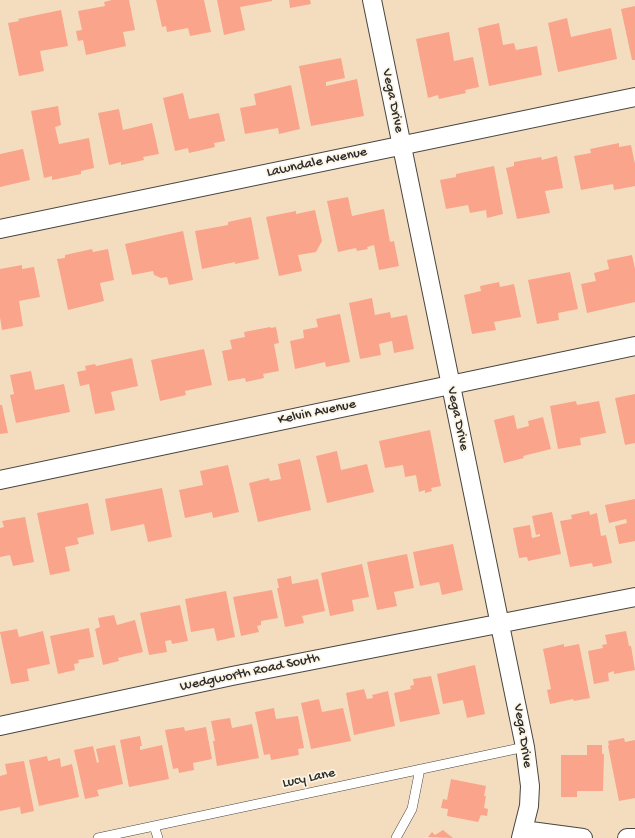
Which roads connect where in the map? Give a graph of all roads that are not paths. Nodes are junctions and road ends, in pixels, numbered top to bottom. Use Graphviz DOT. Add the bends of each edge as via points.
graph roads {
  1 [pos="372,0"];
  2 [pos="635,97"];
  3 [pos="401,145"];
  4 [pos="0,229"];
  5 [pos="635,346"];
  6 [pos="450,384"];
  7 [pos="0,480"];
  8 [pos="635,597"];
  9 [pos="501,623"];
  10 [pos="0,726"];
  11 [pos="526,747"];
  12 [pos="420,770"];
  13 [pos="154,826"];
  14 [pos="522,834"];
  15 [pos="98,838"];
  16 [pos="158,838"];
  17 [pos="396,838"];
  18 [pos="583,838"];
  19 [pos="627,838"];
  20 [pos="635,838"];
  1 -- 3 [label="street, Vega Drive"];
  2 -- 3 [label="street, Lawndale Avenue"];
  3 -- 4 [label="street, Lawndale Avenue"];
  3 -- 6 [label="street, Vega Drive"];
  5 -- 6 [label="street, Kelvin Avenue"];
  6 -- 7 [label="street, Kelvin Avenue"];
  6 -- 9 [label="street, Vega Drive"];
  8 -- 9 [label="street, Wedgworth Road South"];
  9 -- 10 [label="street, Wedgworth Road South"];
  9 -- 11 [label="street, Vega Drive"];
  11 -- 12 [label="lane, Lucy Lane"];
  11 -- 14 [label="street, Vega Drive" via="530,786 529,806"];
  12 -- 13 [label="lane, Lucy Lane"];
  12 -- 17 [label="lane" via="412,809"];
  13 -- 15 [label="lane, Lucy Lane"];
  13 -- 16 [label="lane"];
  14 -- 18 [label="street"];
  19 -- 20 [label="street"];
}
